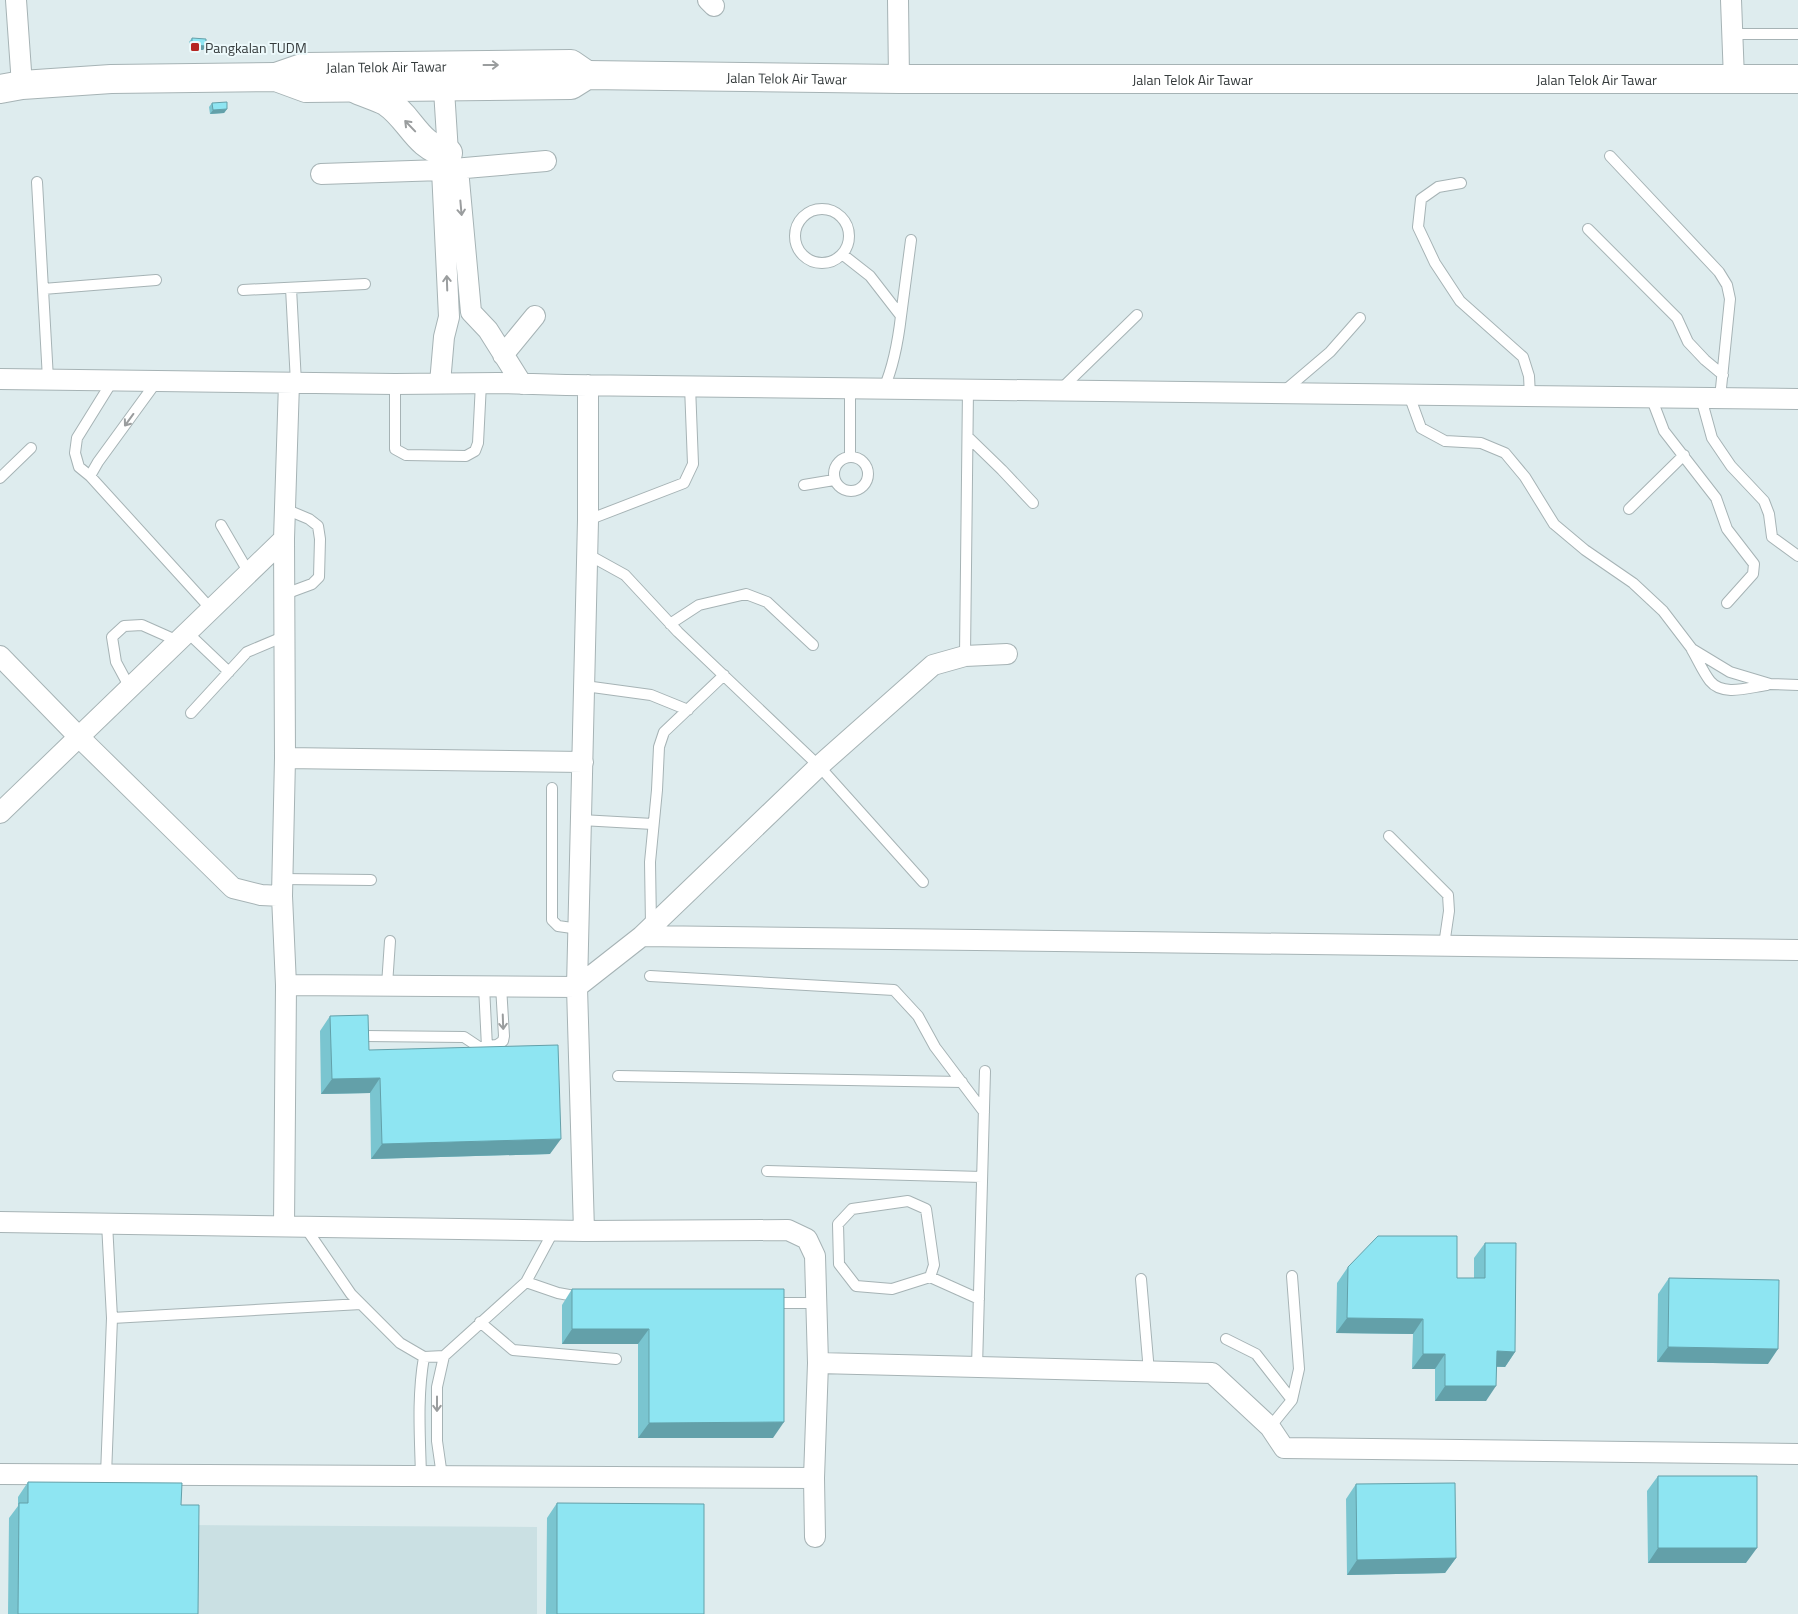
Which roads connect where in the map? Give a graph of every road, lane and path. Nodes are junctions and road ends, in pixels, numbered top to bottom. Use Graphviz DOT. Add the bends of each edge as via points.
graph roads {
  1 [pos="16,0"];
  2 [pos="898,0"];
  3 [pos="1731,0"];
  4 [pos="1732,34"];
  5 [pos="1798,34"];
  6 [pos="443,76"];
  7 [pos="276,78"];
  8 [pos="900,79"];
  9 [pos="1734,79"];
  10 [pos="1798,79"];
  11 [pos="11,87"];
  12 [pos="350,87"];
  13 [pos="1610,156"];
  14 [pos="546,161"];
  15 [pos="450,164"];
  16 [pos="321,174"];
  17 [pos="37,182"];
  18 [pos="1460,183"];
  19 [pos="1588,229"];
  20 [pos="911,240"];
  21 [pos="842,254"];
  22 [pos="156,280"];
  23 [pos="365,284"];
  24 [pos="291,288"];
  25 [pos="43,289"];
  26 [pos="243,290"];
  27 [pos="471,312"];
  28 [pos="1137,315"];
  29 [pos="535,316"];
  30 [pos="901,316"];
  31 [pos="449,317"];
  32 [pos="1360,318"];
  33 [pos="503,355"];
  34 [pos="1723,375"];
  35 [pos="0,379"];
  36 [pos="48,379"];
  37 [pos="113,380"];
  38 [pos="157,381"];
  39 [pos="293,383"];
  40 [pos="481,383"];
  41 [pos="395,384"];
  42 [pos="440,384"];
  43 [pos="522,384"];
  44 [pos="588,385"];
  45 [pos="690,386"];
  46 [pos="850,388"];
  47 [pos="884,388"];
  48 [pos="968,390"];
  49 [pos="1059,390"];
  50 [pos="1282,393"];
  51 [pos="1409,394"];
  52 [pos="1530,396"];
  53 [pos="1651,397"];
  54 [pos="1711,398"];
  55 [pos="1798,399"];
  56 [pos="968,437"];
  57 [pos="31,448"];
  58 [pos="1684,455"];
  59 [pos="850,457"];
  60 [pos="90,476"];
  61 [pos="0,478"];
  62 [pos="834,480"];
  63 [pos="804,485"];
  64 [pos="1033,503"];
  65 [pos="1629,508"];
  66 [pos="285,509"];
  67 [pos="588,520"];
  68 [pos="221,525"];
  69 [pos="284,539"];
  70 [pos="588,554"];
  71 [pos="1798,556"];
  72 [pos="249,573"];
  73 [pos="285,594"];
  74 [pos="1727,603"];
  75 [pos="211,609"];
  76 [pos="670,624"];
  77 [pos="285,636"];
  78 [pos="183,637"];
  79 [pos="812,645"];
  80 [pos="1692,650"];
  81 [pos="1007,654"];
  82 [pos="0,656"];
  83 [pos="966,656"];
  84 [pos="229,672"];
  85 [pos="724,675"];
  86 [pos="1770,684"];
  87 [pos="1798,685"];
  88 [pos="585,686"];
  89 [pos="130,688"];
  90 [pos="688,710"];
  91 [pos="192,712"];
  92 [pos="79,737"];
  93 [pos="285,758"];
  94 [pos="583,762"];
  95 [pos="819,766"];
  96 [pos="552,788"];
  97 [pos="0,813"];
  98 [pos="582,820"];
  99 [pos="654,824"];
  100 [pos="1389,836"];
  101 [pos="371,880"];
  102 [pos="923,882"];
  103 [pos="282,887"];
  104 [pos="579,929"];
  105 [pos="647,931"];
  106 [pos="390,941"];
  107 [pos="1444,945"];
  108 [pos="1798,950"];
  109 [pos="650,976"];
  110 [pos="286,985"];
  111 [pos="387,985"];
  112 [pos="493,986"];
  113 [pos="577,987"];
  114 [pos="365,1036"];
  115 [pos="487,1047"];
  116 [pos="985,1071"];
  117 [pos="618,1076"];
  118 [pos="962,1082"];
  119 [pos="984,1112"];
  120 [pos="767,1171"];
  121 [pos="982,1177"];
  122 [pos="0,1222"];
  123 [pos="107,1223"];
  124 [pos="284,1226"];
  125 [pos="306,1227"];
  126 [pos="554,1230"];
  127 [pos="584,1231"];
  128 [pos="930,1276"];
  129 [pos="1292,1276"];
  130 [pos="1141,1279"];
  131 [pos="526,1282"];
  132 [pos="588,1299"];
  133 [pos="979,1299"];
  134 [pos="765,1303"];
  135 [pos="816,1303"];
  136 [pos="361,1304"];
  137 [pos="112,1318"];
  138 [pos="480,1322"];
  139 [pos="1226,1339"];
  140 [pos="444,1356"];
  141 [pos="424,1357"];
  142 [pos="616,1360"];
  143 [pos="818,1363"];
  144 [pos="977,1367"];
  145 [pos="1149,1372"];
  146 [pos="1292,1400"];
  147 [pos="1270,1427"];
  148 [pos="1798,1454"];
  149 [pos="0,1474"];
  150 [pos="106,1474"];
  151 [pos="421,1476"];
  152 [pos="442,1476"];
  153 [pos="814,1478"];
  154 [pos="814,1537"];
  1 -- 11 [label="street"];
  2 -- 8 [label="street"];
  3 -- 4 [label="street"];
  4 -- 5 [label="lane"];
  4 -- 9 [label="street"];
  6 -- 7 [label="main road, Jalan Telok Air Tawar" via="305,67"];
  6 -- 8 [label="main road, Jalan Telok Air Tawar" via="571,64 587,75"];
  6 -- 12 [label="main road, Jalan Telok Air Tawar"];
  6 -- 15 [label="street"];
  7 -- 11 [label="main road, Jalan Telok Air Tawar" via="111,79"];
  7 -- 12 [label="main road, Jalan Telok Air Tawar" via="306,88"];
  8 -- 9 [label="main road, Jalan Telok Air Tawar"];
  9 -- 10 [label="main road, Jalan Telok Air Tawar"];
  15 -- 12 [label="main road, one-way" via="387,102"];
  13 -- 34 [label="lane" via="1719,272 1727,285 1730,299"];
  14 -- 15 [label="street"];
  15 -- 16 [label="street"];
  15 -- 27 [label="street, one-way"];
  31 -- 15 [label="street, one-way"];
  17 -- 25 [label="lane"];
  18 -- 52 [label="lane" via="1438,187 1421,199 1418,227 1460,301 1523,357 1529,376"];
  19 -- 34 [label="lane" via="1677,318 1688,342"];
  20 -- 30 [label="lane"];
  21 -- 21 [label="lane" via="830,262 814,263 801,254 795,240 797,225 807,213 821,209 836,213 846,225 849,240"];
  21 -- 30 [label="lane" via="870,276"];
  22 -- 25 [label="lane"];
  23 -- 24 [label="lane"];
  24 -- 26 [label="lane"];
  24 -- 39 [label="lane"];
  25 -- 36 [label="lane"];
  27 -- 31 [label="street" via="461,311"];
  27 -- 33 [label="street" via="488,330"];
  28 -- 49 [label="lane"];
  29 -- 33 [label="street"];
  30 -- 47 [label="lane" via="898,345"];
  31 -- 42 [label="street"];
  32 -- 50 [label="lane" via="1330,352"];
  33 -- 43 [label="street"];
  34 -- 54 [label="lane"];
  35 -- 36 [label="street"];
  36 -- 37 [label="street"];
  37 -- 38 [label="street"];
  37 -- 60 [label="lane" via="77,438 75,453 79,467"];
  38 -- 39 [label="street"];
  38 -- 60 [label="lane, one-way"];
  39 -- 41 [label="street"];
  39 -- 66 [label="street"];
  40 -- 41 [label="lane" via="478,443 475,451 466,456 406,455 396,449"];
  40 -- 42 [label="street"];
  40 -- 43 [label="street"];
  41 -- 42 [label="street"];
  43 -- 44 [label="street"];
  44 -- 45 [label="street"];
  44 -- 67 [label="street"];
  45 -- 46 [label="street"];
  45 -- 67 [label="lane" via="693,464 684,483"];
  46 -- 47 [label="street"];
  46 -- 59 [label="lane"];
  47 -- 48 [label="street"];
  48 -- 49 [label="street"];
  48 -- 56 [label="lane"];
  49 -- 50 [label="street"];
  50 -- 51 [label="street"];
  51 -- 52 [label="street"];
  51 -- 80 [label="lane" via="1422,428 1444,440 1481,443 1505,453 1525,476 1554,524 1633,583 1663,611"];
  52 -- 53 [label="street"];
  53 -- 54 [label="street"];
  53 -- 58 [label="lane" via="1664,431"];
  54 -- 55 [label="street"];
  54 -- 71 [label="lane" via="1712,438 1731,466 1764,502 1772,537"];
  56 -- 64 [label="lane"];
  56 -- 83 [label="lane"];
  57 -- 61 [label="lane"];
  58 -- 65 [label="lane"];
  58 -- 74 [label="lane" via="1716,498 1727,529 1754,564 1754,574"];
  59 -- 62 [label="lane" via="836,464"];
  59 -- 62 [label="lane" via="860,460 867,469 867,479 861,488 851,492 840,488"];
  60 -- 75 [label="lane"];
  62 -- 63 [label="lane"];
  66 -- 69 [label="street"];
  66 -- 73 [label="lane" via="318,526 320,539 319,577 312,584"];
  67 -- 70 [label="street"];
  68 -- 72 [label="lane"];
  69 -- 72 [label="street"];
  69 -- 73 [label="street"];
  70 -- 76 [label="lane" via="625,575"];
  70 -- 88 [label="street"];
  72 -- 75 [label="street"];
  73 -- 77 [label="street"];
  75 -- 78 [label="street"];
  76 -- 79 [label="lane" via="699,606 746,594 767,602"];
  76 -- 85 [label="lane"];
  77 -- 84 [label="lane" via="247,652"];
  77 -- 93 [label="street"];
  78 -- 84 [label="lane"];
  78 -- 89 [label="street"];
  78 -- 89 [label="lane" via="142,625 124,626 112,637 116,662"];
  80 -- 86 [label="lane" via="1730,672"];
  80 -- 86 [label="lane" via="1710,682 1717,687 1726,690"];
  81 -- 83 [label="street"];
  82 -- 92 [label="street"];
  83 -- 95 [label="street" via="933,665"];
  84 -- 91 [label="lane"];
  85 -- 90 [label="lane"];
  85 -- 95 [label="lane"];
  86 -- 87 [label="lane"];
  88 -- 90 [label="lane" via="651,695"];
  88 -- 94 [label="street"];
  89 -- 92 [label="street"];
  90 -- 99 [label="lane" via="664,732 659,747"];
  92 -- 97 [label="street"];
  92 -- 103 [label="street" via="233,888 260,895"];
  93 -- 94 [label="street"];
  93 -- 103 [label="street"];
  94 -- 98 [label="street"];
  95 -- 102 [label="lane"];
  95 -- 105 [label="street"];
  96 -- 104 [label="lane" via="552,920 558,926"];
  98 -- 99 [label="lane"];
  98 -- 104 [label="street"];
  99 -- 105 [label="lane"];
  100 -- 107 [label="lane" via="1448,895"];
  101 -- 103 [label="lane"];
  103 -- 110 [label="street"];
  104 -- 113 [label="street"];
  105 -- 107 [label="street"];
  105 -- 113 [label="street"];
  106 -- 111 [label="lane"];
  107 -- 108 [label="street"];
  109 -- 118 [label="lane" via="894,990 918,1016 935,1047"];
  110 -- 111 [label="street"];
  110 -- 124 [label="street"];
  111 -- 112 [label="street"];
  112 -- 113 [label="street"];
  112 -- 115 [label="lane"];
  112 -- 115 [label="lane, one-way" via="503,1041"];
  113 -- 127 [label="street"];
  114 -- 115 [label="lane" via="464,1037"];
  116 -- 119 [label="lane"];
  117 -- 118 [label="lane"];
  118 -- 119 [label="lane"];
  119 -- 121 [label="lane"];
  120 -- 121 [label="lane"];
  121 -- 133 [label="lane"];
  122 -- 123 [label="street"];
  123 -- 124 [label="street"];
  123 -- 137 [label="lane"];
  124 -- 125 [label="street"];
  125 -- 126 [label="street"];
  125 -- 136 [label="lane" via="350,1294"];
  126 -- 127 [label="street"];
  126 -- 131 [label="lane"];
  127 -- 135 [label="street" via="788,1230 807,1239 815,1256"];
  128 -- 128 [label="lane" via="934,1265 926,1209 908,1201 852,1209 838,1224 839,1264 856,1286 892,1289"];
  128 -- 133 [label="lane"];
  129 -- 146 [label="lane" via="1298,1369"];
  130 -- 145 [label="lane"];
  131 -- 132 [label="lane"];
  131 -- 138 [label="lane"];
  133 -- 144 [label="lane"];
  134 -- 135 [label="lane"];
  135 -- 143 [label="street"];
  136 -- 137 [label="lane"];
  136 -- 141 [label="lane" via="400,1343"];
  137 -- 150 [label="lane"];
  138 -- 140 [label="lane"];
  138 -- 142 [label="lane" via="513,1350"];
  139 -- 146 [label="lane" via="1256,1354"];
  140 -- 141 [label="lane"];
  140 -- 152 [label="lane, one-way" via="437,1387 437,1441"];
  141 -- 151 [label="lane" via="419,1407"];
  143 -- 144 [label="street"];
  143 -- 153 [label="street"];
  144 -- 145 [label="street"];
  145 -- 147 [label="street" via="1212,1373"];
  146 -- 147 [label="lane"];
  147 -- 148 [label="street" via="1284,1448"];
  149 -- 150 [label="street"];
  150 -- 151 [label="street"];
  151 -- 152 [label="street"];
  152 -- 153 [label="street"];
  153 -- 154 [label="street"];
}
